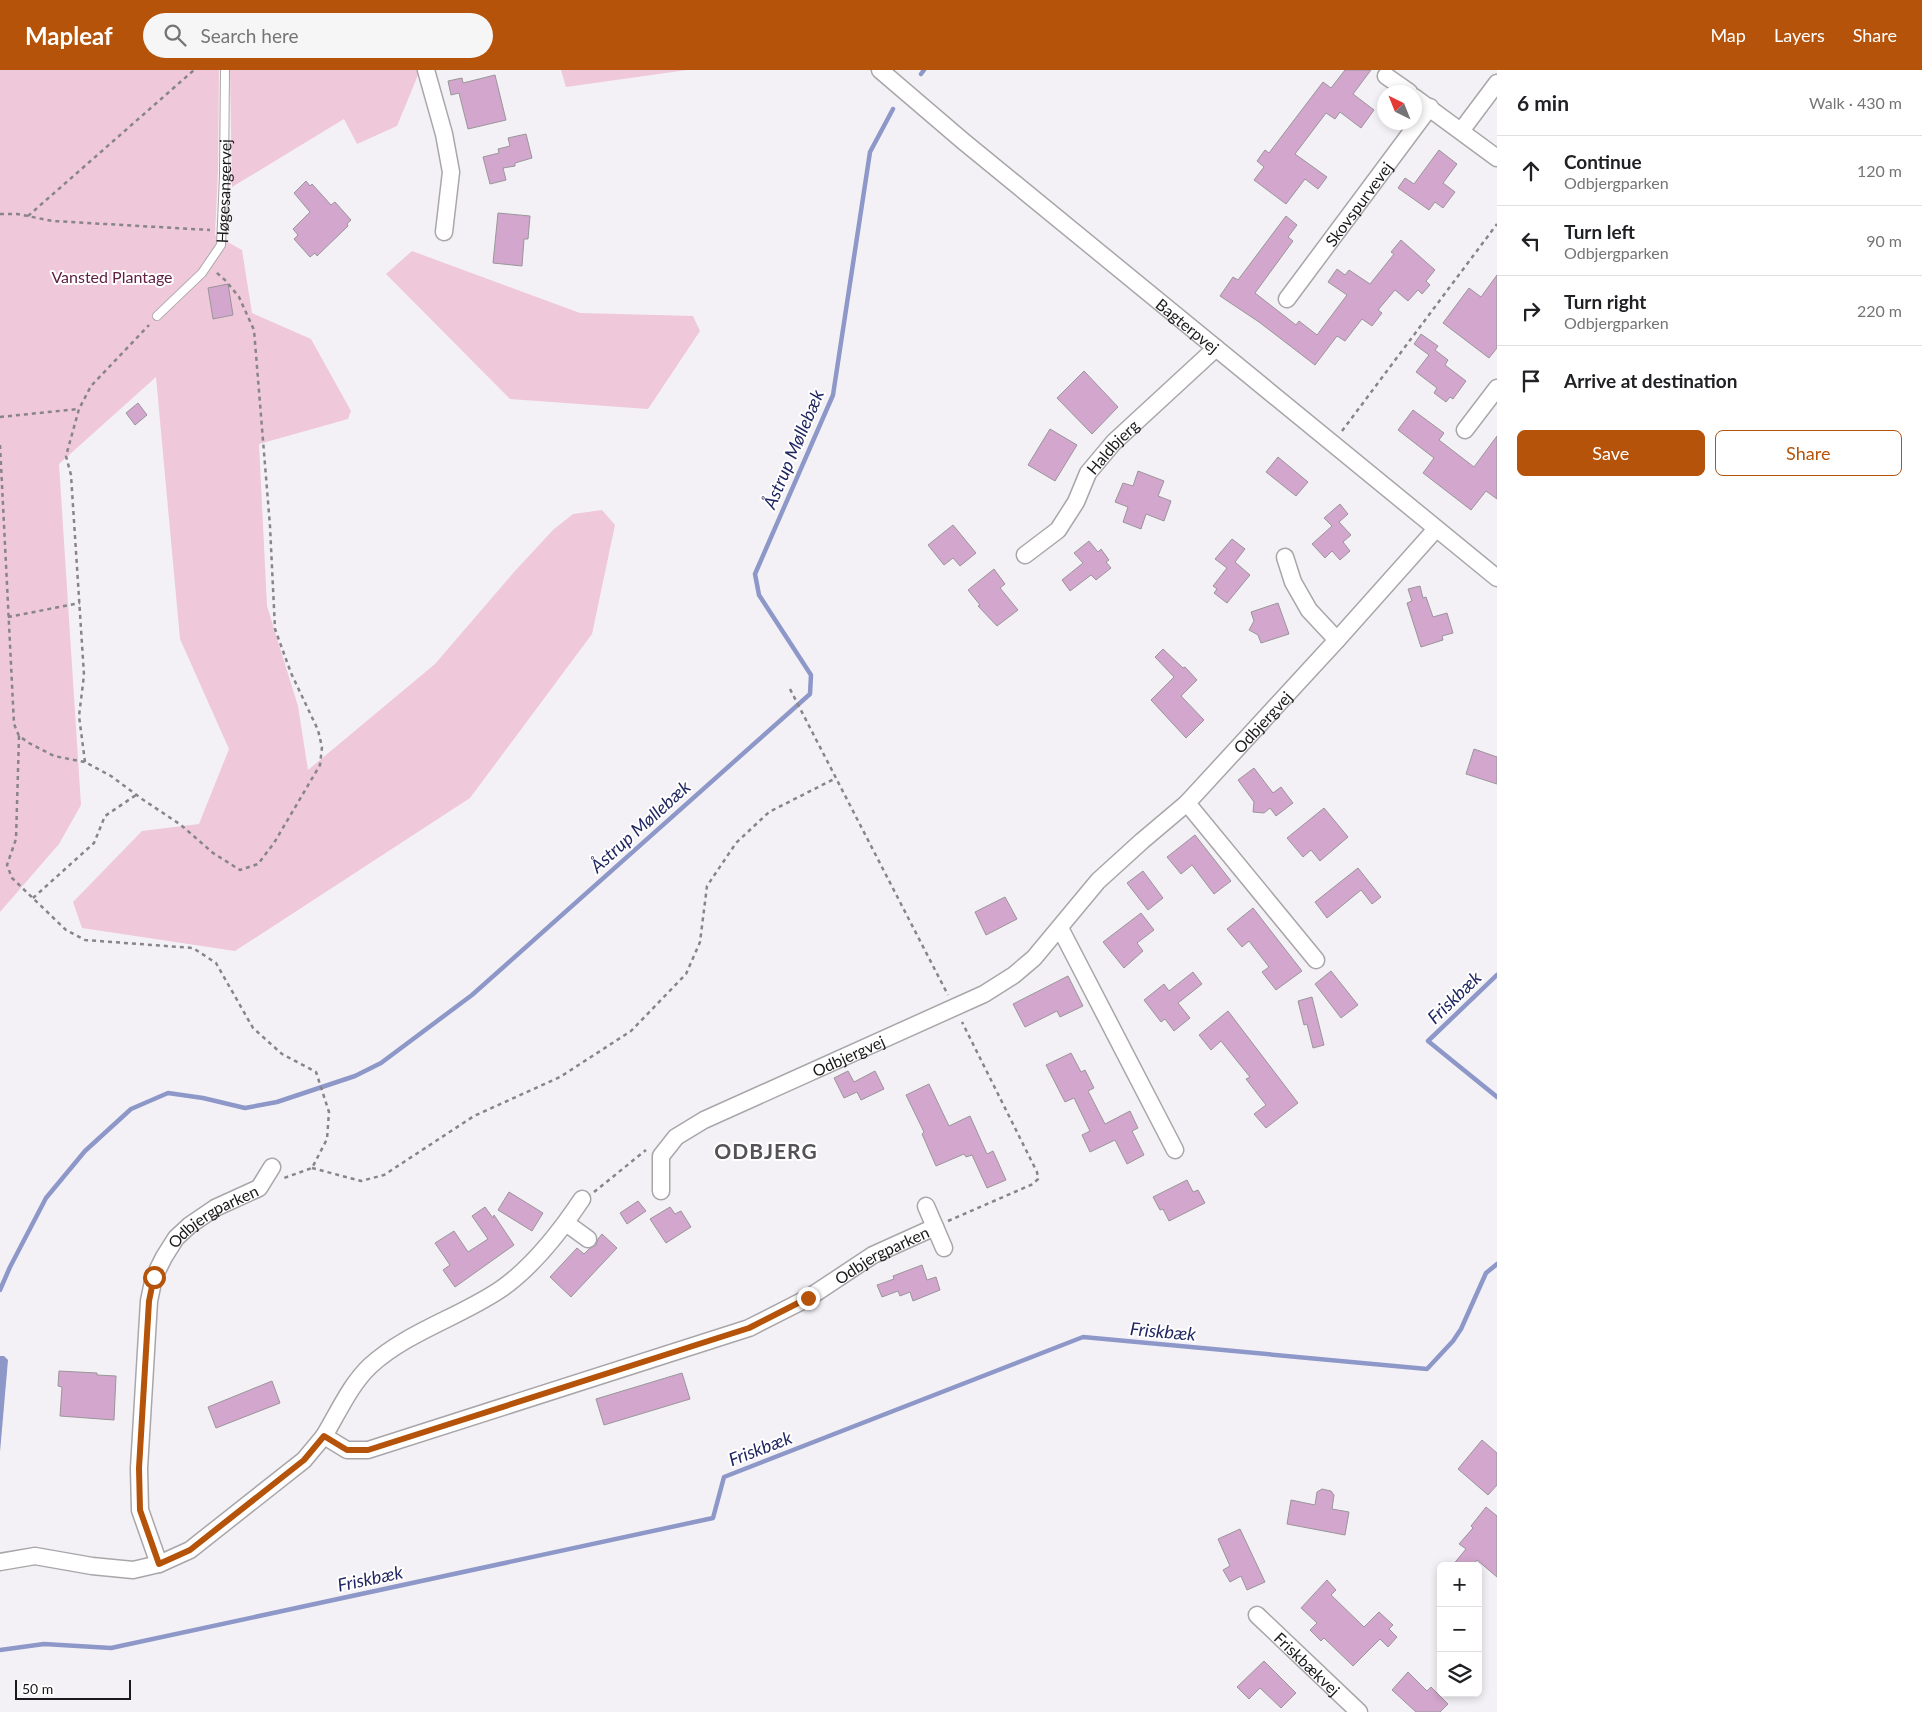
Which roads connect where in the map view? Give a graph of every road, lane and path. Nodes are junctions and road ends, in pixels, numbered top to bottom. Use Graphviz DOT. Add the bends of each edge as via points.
graph roads {
  1 [pos="194,70"];
  2 [pos="225,70"];
  3 [pos="426,70"];
  4 [pos="880,70"];
  5 [pos="1386,76"];
  6 [pos="1497,83"];
  7 [pos="1399,85"];
  8 [pos="1422,102"];
  9 [pos="1430,107"];
  10 [pos="1461,132"];
  11 [pos="1497,158"];
  12 [pos="0,214"];
  13 [pos="28,216"];
  14 [pos="1497,224"];
  15 [pos="222,231"];
  16 [pos="444,232"];
  17 [pos="208,265"];
  18 [pos="1286,300"];
  19 [pos="157,316"];
  20 [pos="1216,348"];
  21 [pos="1497,388"];
  22 [pos="79,409"];
  23 [pos="0,417"];
  24 [pos="1465,430"];
  25 [pos="1332,444"];
  26 [pos="0,445"];
  27 [pos="1436,529"];
  28 [pos="1025,555"];
  29 [pos="1285,557"];
  30 [pos="1497,578"];
  31 [pos="80,603"];
  32 [pos="8,617"];
  33 [pos="1337,640"];
  34 [pos="790,690"];
  35 [pos="19,736"];
  36 [pos="84,762"];
  37 [pos="836,778"];
  38 [pos="136,795"];
  39 [pos="1187,803"];
  40 [pos="33,898"];
  41 [pos="1060,928"];
  42 [pos="1316,960"];
  43 [pos="955,1008"];
  44 [pos="647,1150"];
  45 [pos="1175,1150"];
  46 [pos="272,1167"];
  47 [pos="312,1168"];
  48 [pos="259,1188"];
  49 [pos="661,1191"];
  50 [pos="582,1199"];
  51 [pos="926,1206"];
  52 [pos="566,1223"];
  53 [pos="935,1227"];
  54 [pos="588,1240"];
  55 [pos="944,1248"];
  56 [pos="324,1436"];
  57 [pos="0,1562"];
  58 [pos="159,1564"];
  59 [pos="1257,1615"];
  60 [pos="1359,1712"];
  1 -- 13 [label="path"];
  2 -- 15 [label="lane, Høgesangervej"];
  3 -- 16 [label="street" via="444,134 450,172"];
  4 -- 20 [label="street, Bagterpvej"];
  5 -- 7 [label="street"];
  6 -- 10 [label="street"];
  8 -- 9 [label="street"];
  9 -- 10 [label="street"];
  9 -- 18 [label="street, Skovspurvevej"];
  10 -- 11 [label="street"];
  12 -- 13 [label="path"];
  13 -- 15 [label="path" via="53,221"];
  14 -- 25 [label="path"];
  15 -- 17 [label="lane, Høgesangervej" via="221,245"];
  17 -- 19 [label="lane, Høgesangervej"];
  17 -- 38 [label="path" via="239,297 254,330 270,516 275,629 318,730 322,747 320,765 258,864 240,870"];
  19 -- 22 [label="path" via="91,386"];
  20 -- 25 [label="street, Bagterpvej"];
  20 -- 28 [label="street, Haldbjerg" via="1114,442 1088,473 1076,502 1058,530"];
  21 -- 24 [label="street"];
  22 -- 23 [label="path"];
  22 -- 31 [label="path" via="66,456 71,475"];
  25 -- 27 [label="street, Bagterpvej"];
  26 -- 32 [label="path"];
  27 -- 30 [label="street, Bagterpvej"];
  27 -- 33 [label="street, Odbjergvej"];
  29 -- 33 [label="street" via="1293,582 1309,610"];
  31 -- 32 [label="path"];
  31 -- 36 [label="path" via="84,675 79,716"];
  32 -- 35 [label="path" via="14,724"];
  33 -- 39 [label="street, Odbjergvej"];
  34 -- 37 [label="path"];
  35 -- 36 [label="path" via="54,756"];
  35 -- 40 [label="path" via="16,839 7,865 12,878"];
  36 -- 38 [label="path" via="111,776"];
  37 -- 43 [label="path"];
  37 -- 47 [label="path" via="769,812 736,843 707,886 700,942 686,974 631,1031 560,1077 474,1116 384,1175 361,1181"];
  38 -- 40 [label="path" via="105,816 94,843"];
  39 -- 41 [label="street, Odbjergvej" via="1098,881"];
  39 -- 42 [label="street"];
  40 -- 47 [label="path" via="66,930 85,940 193,948 216,963 253,1028 282,1054 316,1072 329,1112 327,1139"];
  41 -- 43 [label="street, Odbjergvej" via="1014,975"];
  41 -- 45 [label="street"];
  43 -- 49 [label="street, Odbjergvej" via="704,1120 676,1137 661,1156"];
  43 -- 53 [label="path" via="1038,1179"];
  44 -- 50 [label="path"];
  46 -- 48 [label="street, Odbjergparken"];
  47 -- 48 [label="path"];
  48 -- 58 [label="street, Odbjergparken" via="215,1208 190,1225 176,1238 154,1277 149,1301 139,1468 140,1510"];
  50 -- 52 [label="street"];
  51 -- 53 [label="street, Odbjergparken"];
  52 -- 54 [label="street"];
  52 -- 56 [label="street" via="533,1262 501,1289 396,1346 370,1366"];
  53 -- 55 [label="street, Odbjergparken"];
  53 -- 56 [label="street, Odbjergparken" via="873,1256 808,1298 749,1328 368,1450 347,1450"];
  56 -- 58 [label="street" via="304,1460 190,1550"];
  57 -- 58 [label="street" via="35,1556 133,1570"];
  59 -- 60 [label="street, Friskbækvej"];
}
